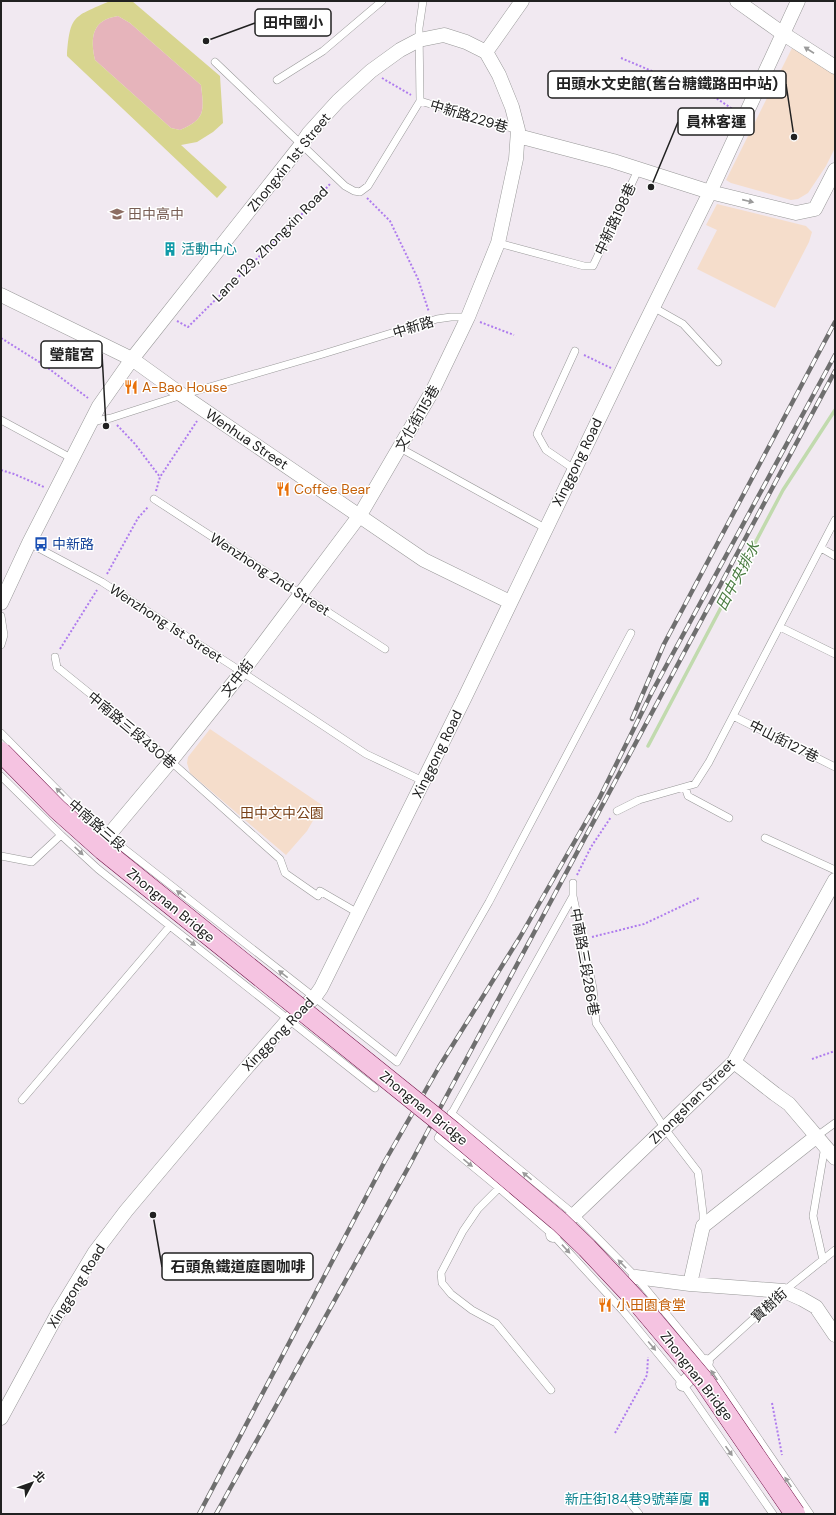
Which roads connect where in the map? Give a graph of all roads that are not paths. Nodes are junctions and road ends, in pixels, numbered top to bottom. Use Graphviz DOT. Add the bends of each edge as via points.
graph roads {
  1 [pos="382,1"];
  2 [pos="423,1"];
  3 [pos="522,1"];
  4 [pos="737,1"];
  5 [pos="798,1"];
  6 [pos="782,33"];
  7 [pos="419,40"];
  8 [pos="486,52"];
  9 [pos="215,62"];
  10 [pos="835,67"];
  11 [pos="277,80"];
  12 [pos="420,101"];
  13 [pos="518,133"];
  14 [pos="301,145"];
  15 [pos="638,170"];
  16 [pos="835,170"];
  17 [pos="710,192"];
  18 [pos="498,243"];
  19 [pos="1,294"];
  20 [pos="653,307"];
  21 [pos="468,317"];
  22 [pos="575,351"];
  23 [pos="132,359"];
  24 [pos="718,362"];
  25 [pos="182,395"];
  26 [pos="1,420"];
  27 [pos="91,422"];
  28 [pos="400,448"];
  29 [pos="71,458"];
  30 [pos="574,469"];
  31 [pos="154,499"];
  32 [pos="360,516"];
  33 [pos="835,520"];
  34 [pos="545,528"];
  35 [pos="29,543"];
  36 [pos="821,548"];
  37 [pos="835,556"];
  38 [pos="300,594"];
  39 [pos="510,602"];
  40 [pos="1,603"];
  41 [pos="1,616"];
  42 [pos="780,627"];
  43 [pos="630,633"];
  44 [pos="1,645"];
  45 [pos="385,649"];
  46 [pos="835,654"];
  47 [pos="55,657"];
  48 [pos="242,672"];
  49 [pos="733,716"];
  50 [pos="1,732"];
  51 [pos="1,752"];
  52 [pos="170,762"];
  53 [pos="835,767"];
  54 [pos="1,776"];
  55 [pos="423,781"];
  56 [pos="685,787"];
  57 [pos="617,811"];
  58 [pos="729,818"];
  59 [pos="61,834"];
  60 [pos="108,836"];
  61 [pos="766,838"];
  62 [pos="1,856"];
  63 [pos="835,870"];
  64 [pos="835,880"];
  65 [pos="573,883"];
  66 [pos="573,896"];
  67 [pos="358,913"];
  68 [pos="170,926"];
  69 [pos="314,998"];
  70 [pos="289,1019"];
  71 [pos="734,1062"];
  72 [pos="376,1088"];
  73 [pos="22,1100"];
  74 [pos="451,1113"];
  75 [pos="835,1123"];
  76 [pos="665,1129"];
  77 [pos="821,1141"];
  78 [pos="835,1158"];
  79 [pos="499,1188"];
  80 [pos="575,1215"];
  81 [pos="703,1226"];
  82 [pos="553,1235"];
  83 [pos="835,1250"];
  84 [pos="823,1260"];
  85 [pos="636,1277"];
  86 [pos="690,1284"];
  87 [pos="784,1291"];
  88 [pos="835,1335"];
  89 [pos="706,1362"];
  90 [pos="683,1384"];
  91 [pos="551,1390"];
  92 [pos="1,1418"];
  93 [pos="631,1504"];
  94 [pos="639,1514"];
  95 [pos="773,1514"];
  96 [pos="795,1514"];
  97 [pos="810,1514"];
  1 -- 11 [label="lane" via="323,51"];
  2 -- 7 [label="lane"];
  3 -- 8 [label="street"];
  4 -- 6 [label="street"];
  5 -- 6 [label="street, Xinggong Road"];
  10 -- 6 [label="street, one-way"];
  6 -- 17 [label="street, Xinggong Road"];
  7 -- 8 [label="street, Zhongxin 1st Street" via="444,35"];
  7 -- 12 [label="lane"];
  7 -- 14 [label="street, Zhongxin 1st Street" via="371,71 309,133"];
  8 -- 13 [label="street" via="499,74 512,107"];
  9 -- 14 [label="lane, Lane 129, Zhongxin Road"];
  12 -- 13 [label="lane, 中新路229巷"];
  12 -- 14 [label="lane, Lane 129, Zhongxin Road" via="368,186 360,192 345,186"];
  13 -- 15 [label="street"];
  13 -- 18 [label="street" via="516,159"];
  14 -- 23 [label="street, Zhongxin 1st Street"];
  15 -- 17 [label="street"];
  15 -- 18 [label="lane, 中新路198巷" via="593,266 584,266"];
  17 -- 16 [label="street, one-way" via="796,213 815,209"];
  17 -- 20 [label="street, Xinggong Road"];
  18 -- 21 [label="street"];
  19 -- 23 [label="street, Wenhua Street"];
  20 -- 24 [label="lane" via="683,324"];
  20 -- 30 [label="street, Xinggong Road"];
  21 -- 25 [label="lane, 中新路" via="437,319"];
  21 -- 28 [label="street, 文化街115巷" via="433,390"];
  22 -- 30 [label="lane" via="537,434 546,450"];
  23 -- 25 [label="street, Wenhua Street"];
  23 -- 27 [label="street" via="99,406"];
  25 -- 27 [label="lane, 中新路"];
  25 -- 32 [label="street, Wenhua Street"];
  26 -- 29 [label="lane"];
  27 -- 29 [label="street"];
  28 -- 32 [label="street, 文化街115巷"];
  28 -- 34 [label="lane"];
  29 -- 35 [label="street"];
  30 -- 34 [label="street, Xinggong Road"];
  31 -- 38 [label="lane, Wenzhong 2nd Street"];
  32 -- 38 [label="street, 文中街"];
  32 -- 39 [label="street, Wenhua Street" via="424,560"];
  33 -- 36 [label="lane"];
  34 -- 39 [label="street, Xinggong Road"];
  35 -- 40 [label="street"];
  35 -- 48 [label="lane, Wenzhong 1st Street" via="102,582"];
  36 -- 37 [label="lane"];
  36 -- 42 [label="lane"];
  38 -- 45 [label="lane, Wenzhong 2nd Street"];
  38 -- 48 [label="street, 文中街"];
  39 -- 55 [label="street, Xinggong Road"];
  41 -- 44 [label="lane" via="4,635"];
  42 -- 46 [label="lane"];
  42 -- 49 [label="lane"];
  43 -- 69 [label="lane, 中南路三段" via="489,902 397,1062"];
  47 -- 52 [label="lane, 中南路三段430巷" via="57,667 140,734"];
  48 -- 52 [label="street, 文中街"];
  48 -- 55 [label="lane, Wenzhong 1st Street" via="366,754"];
  49 -- 53 [label="lane, 中山街127巷"];
  49 -- 56 [label="lane" via="695,784"];
  60 -- 50 [label="lane, 中南路三段, one-way" via="82,815"];
  51 -- 96 [label="main road, Zhongnan Bridge, bridge" via="57,809 103,850 452,1131 571,1233 634,1298 704,1381"];
  52 -- 60 [label="street, 文中街"];
  52 -- 67 [label="lane, 中南路三段430巷" via="280,859 285,873 318,896 320,891"];
  54 -- 59 [label="lane"];
  55 -- 67 [label="street, Xinggong Road"];
  56 -- 57 [label="lane" via="639,800"];
  56 -- 58 [label="lane" via="688,796"];
  59 -- 62 [label="lane" via="32,862"];
  59 -- 68 [label="lane, one-way" via="98,869"];
  69 -- 60 [label="lane, 中南路三段, one-way"];
  61 -- 63 [label="lane"];
  64 -- 71 [label="street, Zhongshan Street"];
  65 -- 66 [label="lane, 中南路三段286巷"];
  66 -- 74 [label="lane"];
  66 -- 76 [label="lane, 中南路三段286巷" via="593,988 596,1023"];
  67 -- 69 [label="street, Xinggong Road"];
  68 -- 70 [label="lane, one-way"];
  68 -- 73 [label="lane"];
  69 -- 70 [label="street, Xinggong Road"];
  70 -- 72 [label="lane"];
  70 -- 92 [label="street, Xinggong Road" via="126,1211 95,1252 58,1313"];
  71 -- 76 [label="street, Zhongshan Street"];
  71 -- 77 [label="street" via="789,1104"];
  74 -- 79 [label="lane, one-way" via="438,1138"];
  80 -- 74 [label="lane, one-way"];
  75 -- 77 [label="lane"];
  76 -- 80 [label="street, Zhongshan Street"];
  76 -- 81 [label="lane, 中南路三段286巷" via="698,1172"];
  77 -- 78 [label="street"];
  77 -- 81 [label="street"];
  77 -- 84 [label="lane" via="814,1216"];
  79 -- 82 [label="lane"];
  79 -- 91 [label="lane" via="478,1209 463,1231 441,1273 442,1283 451,1294 472,1310 496,1323"];
  80 -- 82 [label="street, Zhongshan Street"];
  85 -- 80 [label="lane, one-way"];
  81 -- 86 [label="street, 中南路三段286巷"];
  82 -- 90 [label="lane, one-way" via="623,1311"];
  83 -- 84 [label="lane, 寶樹街"];
  84 -- 87 [label="lane, 寶樹街"];
  85 -- 86 [label="street"];
  85 -- 89 [label="lane"];
  86 -- 87 [label="street"];
  87 -- 88 [label="street" via="816,1307"];
  87 -- 89 [label="lane, 寶樹街"];
  89 -- 90 [label="street"];
  97 -- 89 [label="lane, one-way"];
  90 -- 95 [label="lane, one-way"];
  93 -- 94 [label="lane"];
}
